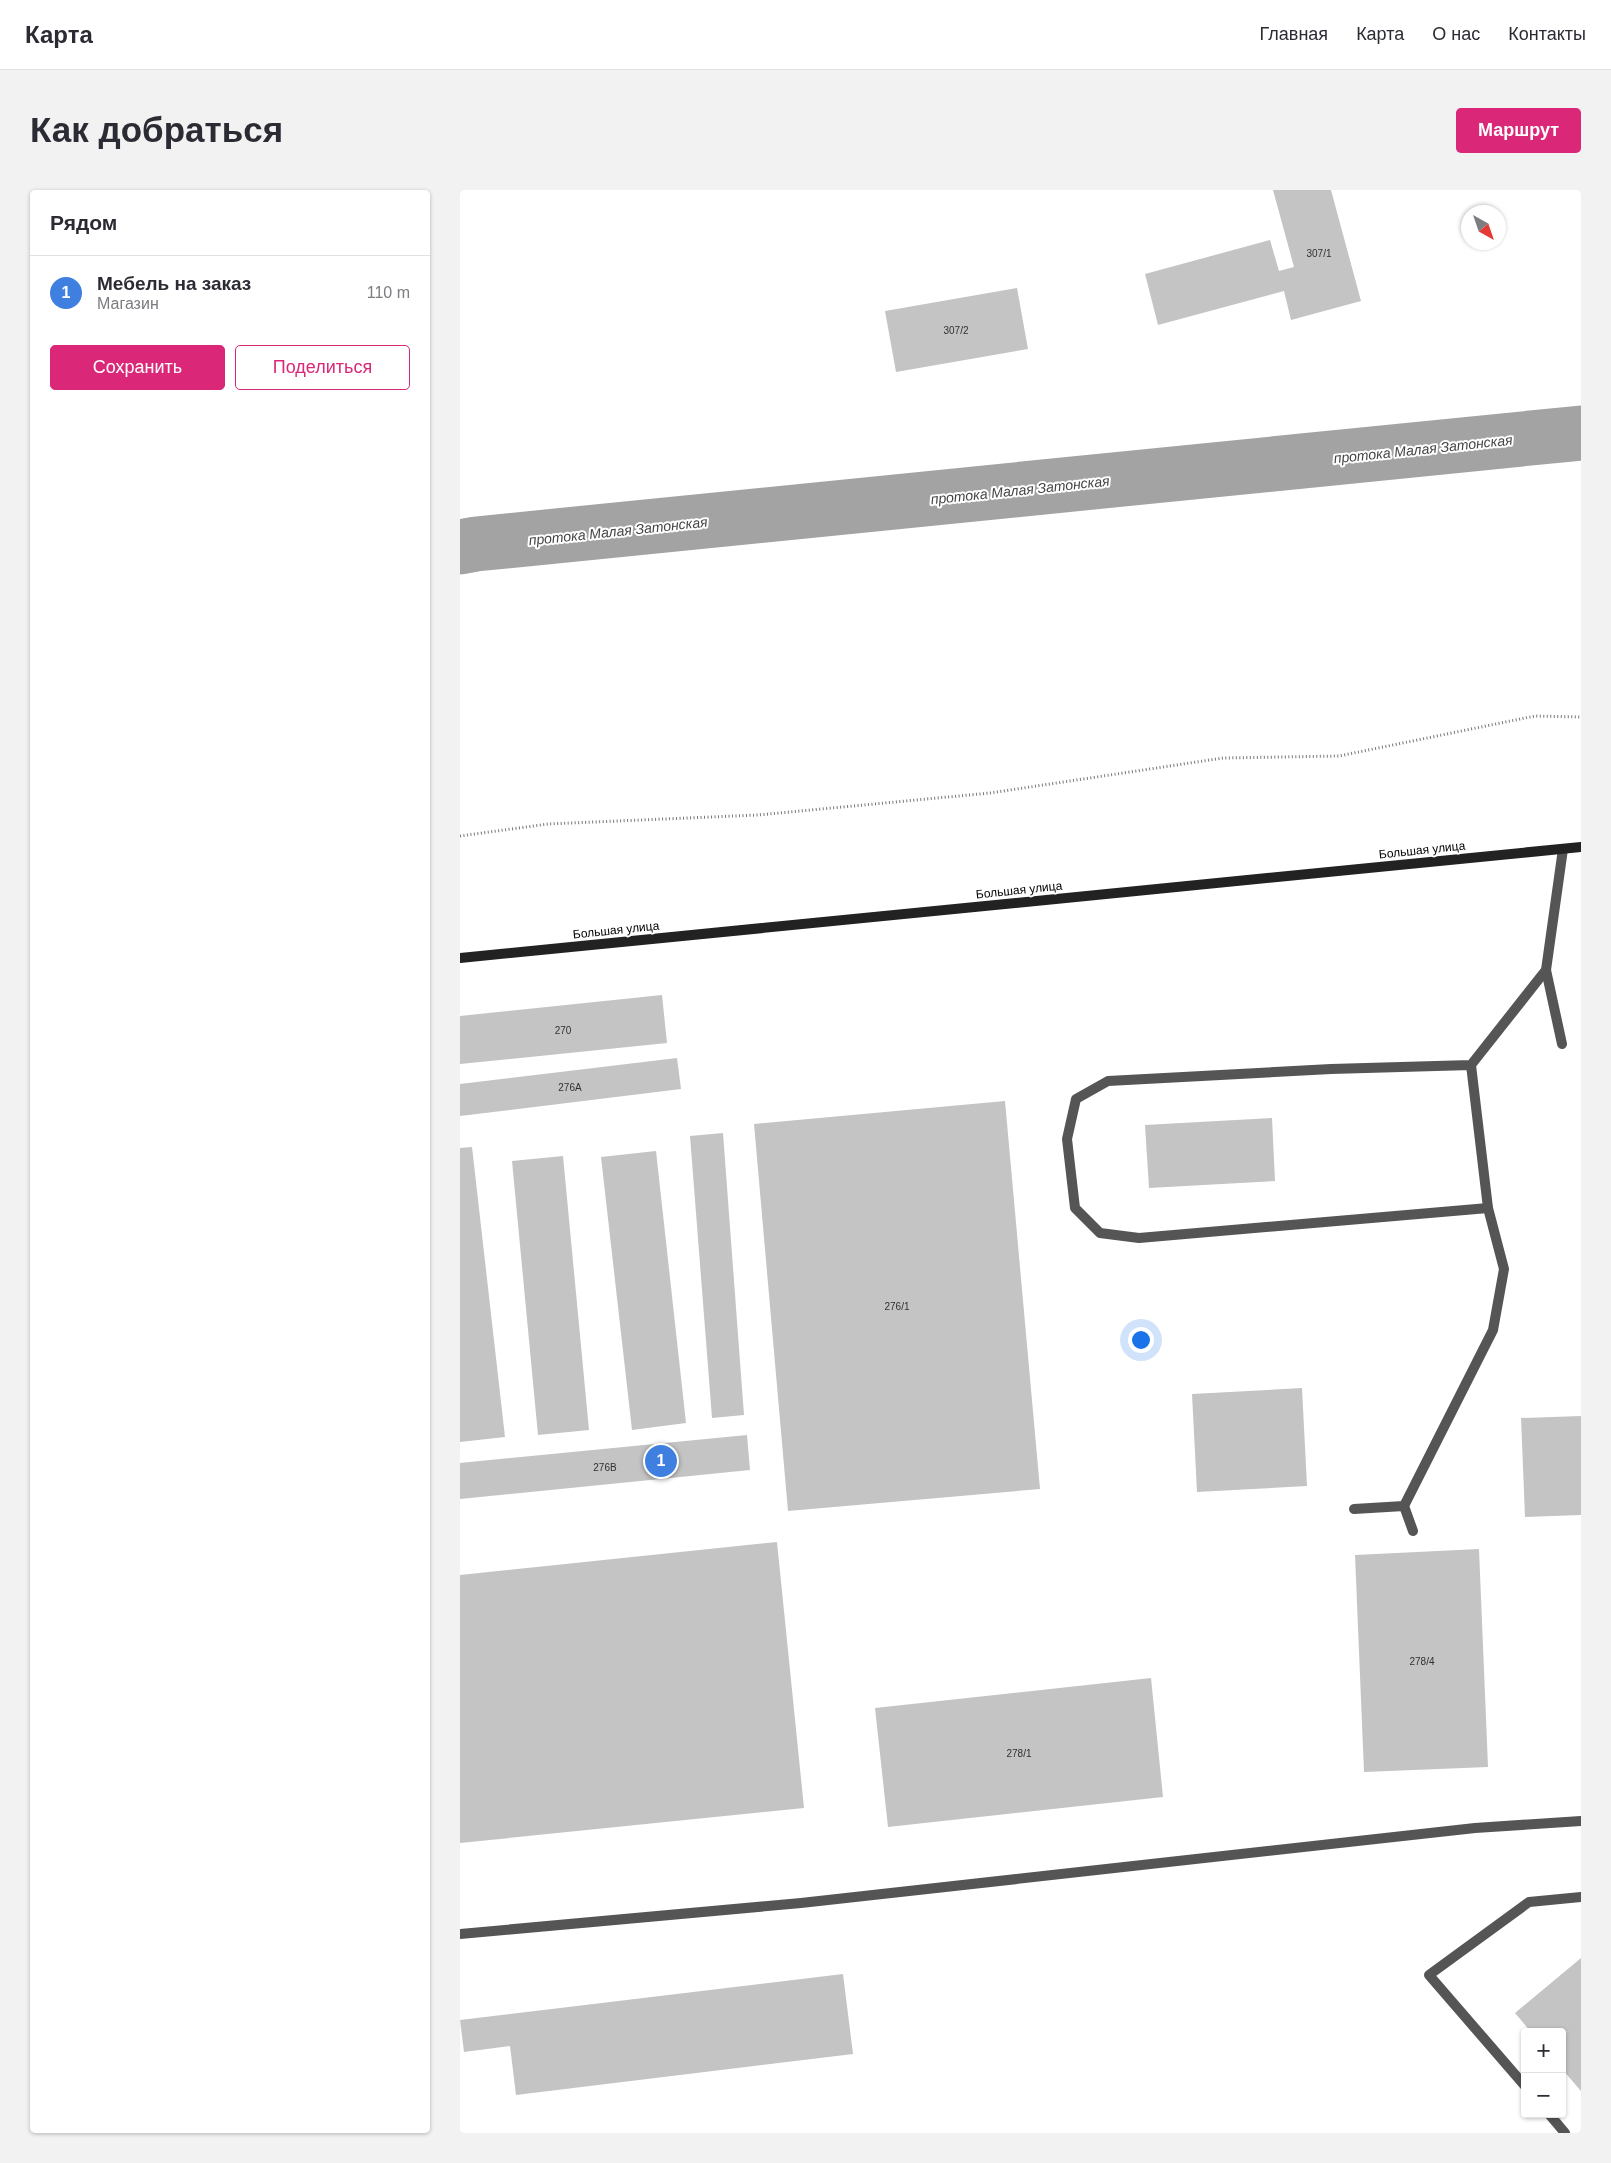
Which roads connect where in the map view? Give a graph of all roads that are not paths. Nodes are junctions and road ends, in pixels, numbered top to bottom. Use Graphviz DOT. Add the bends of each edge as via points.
graph roads {
  1 [pos="1581,847"];
  2 [pos="1562,849"];
  3 [pos="460,958"];
  4 [pos="1546,970"];
  5 [pos="1562,1044"];
  6 [pos="1471,1066"];
  7 [pos="1488,1208"];
  8 [pos="1404,1506"];
  9 [pos="1354,1509"];
  10 [pos="1413,1531"];
  11 [pos="1581,1821"];
  12 [pos="1581,1897"];
  13 [pos="460,1934"];
  14 [pos="1521,2081"];
  15 [pos="1552,2118"];
  16 [pos="1565,2133"];
  1 -- 2 [label="main road, Большая улица"];
  2 -- 3 [label="main road, Большая улица"];
  2 -- 4 [label="lane"];
  4 -- 5 [label="lane"];
  4 -- 6 [label="lane"];
  6 -- 7 [label="lane"];
  6 -- 7 [label="lane" via="1331,1068 1108,1081 1076,1099 1067,1139 1074,1208 1100,1233 1139,1238"];
  7 -- 8 [label="lane" via="1504,1270 1493,1330"];
  8 -- 9 [label="lane"];
  8 -- 10 [label="lane"];
  11 -- 13 [label="lane" via="1475,1828 801,1903"];
  12 -- 14 [label="lane" via="1529,1902 1429,1975"];
  15 -- 16 [label="lane"];
}
